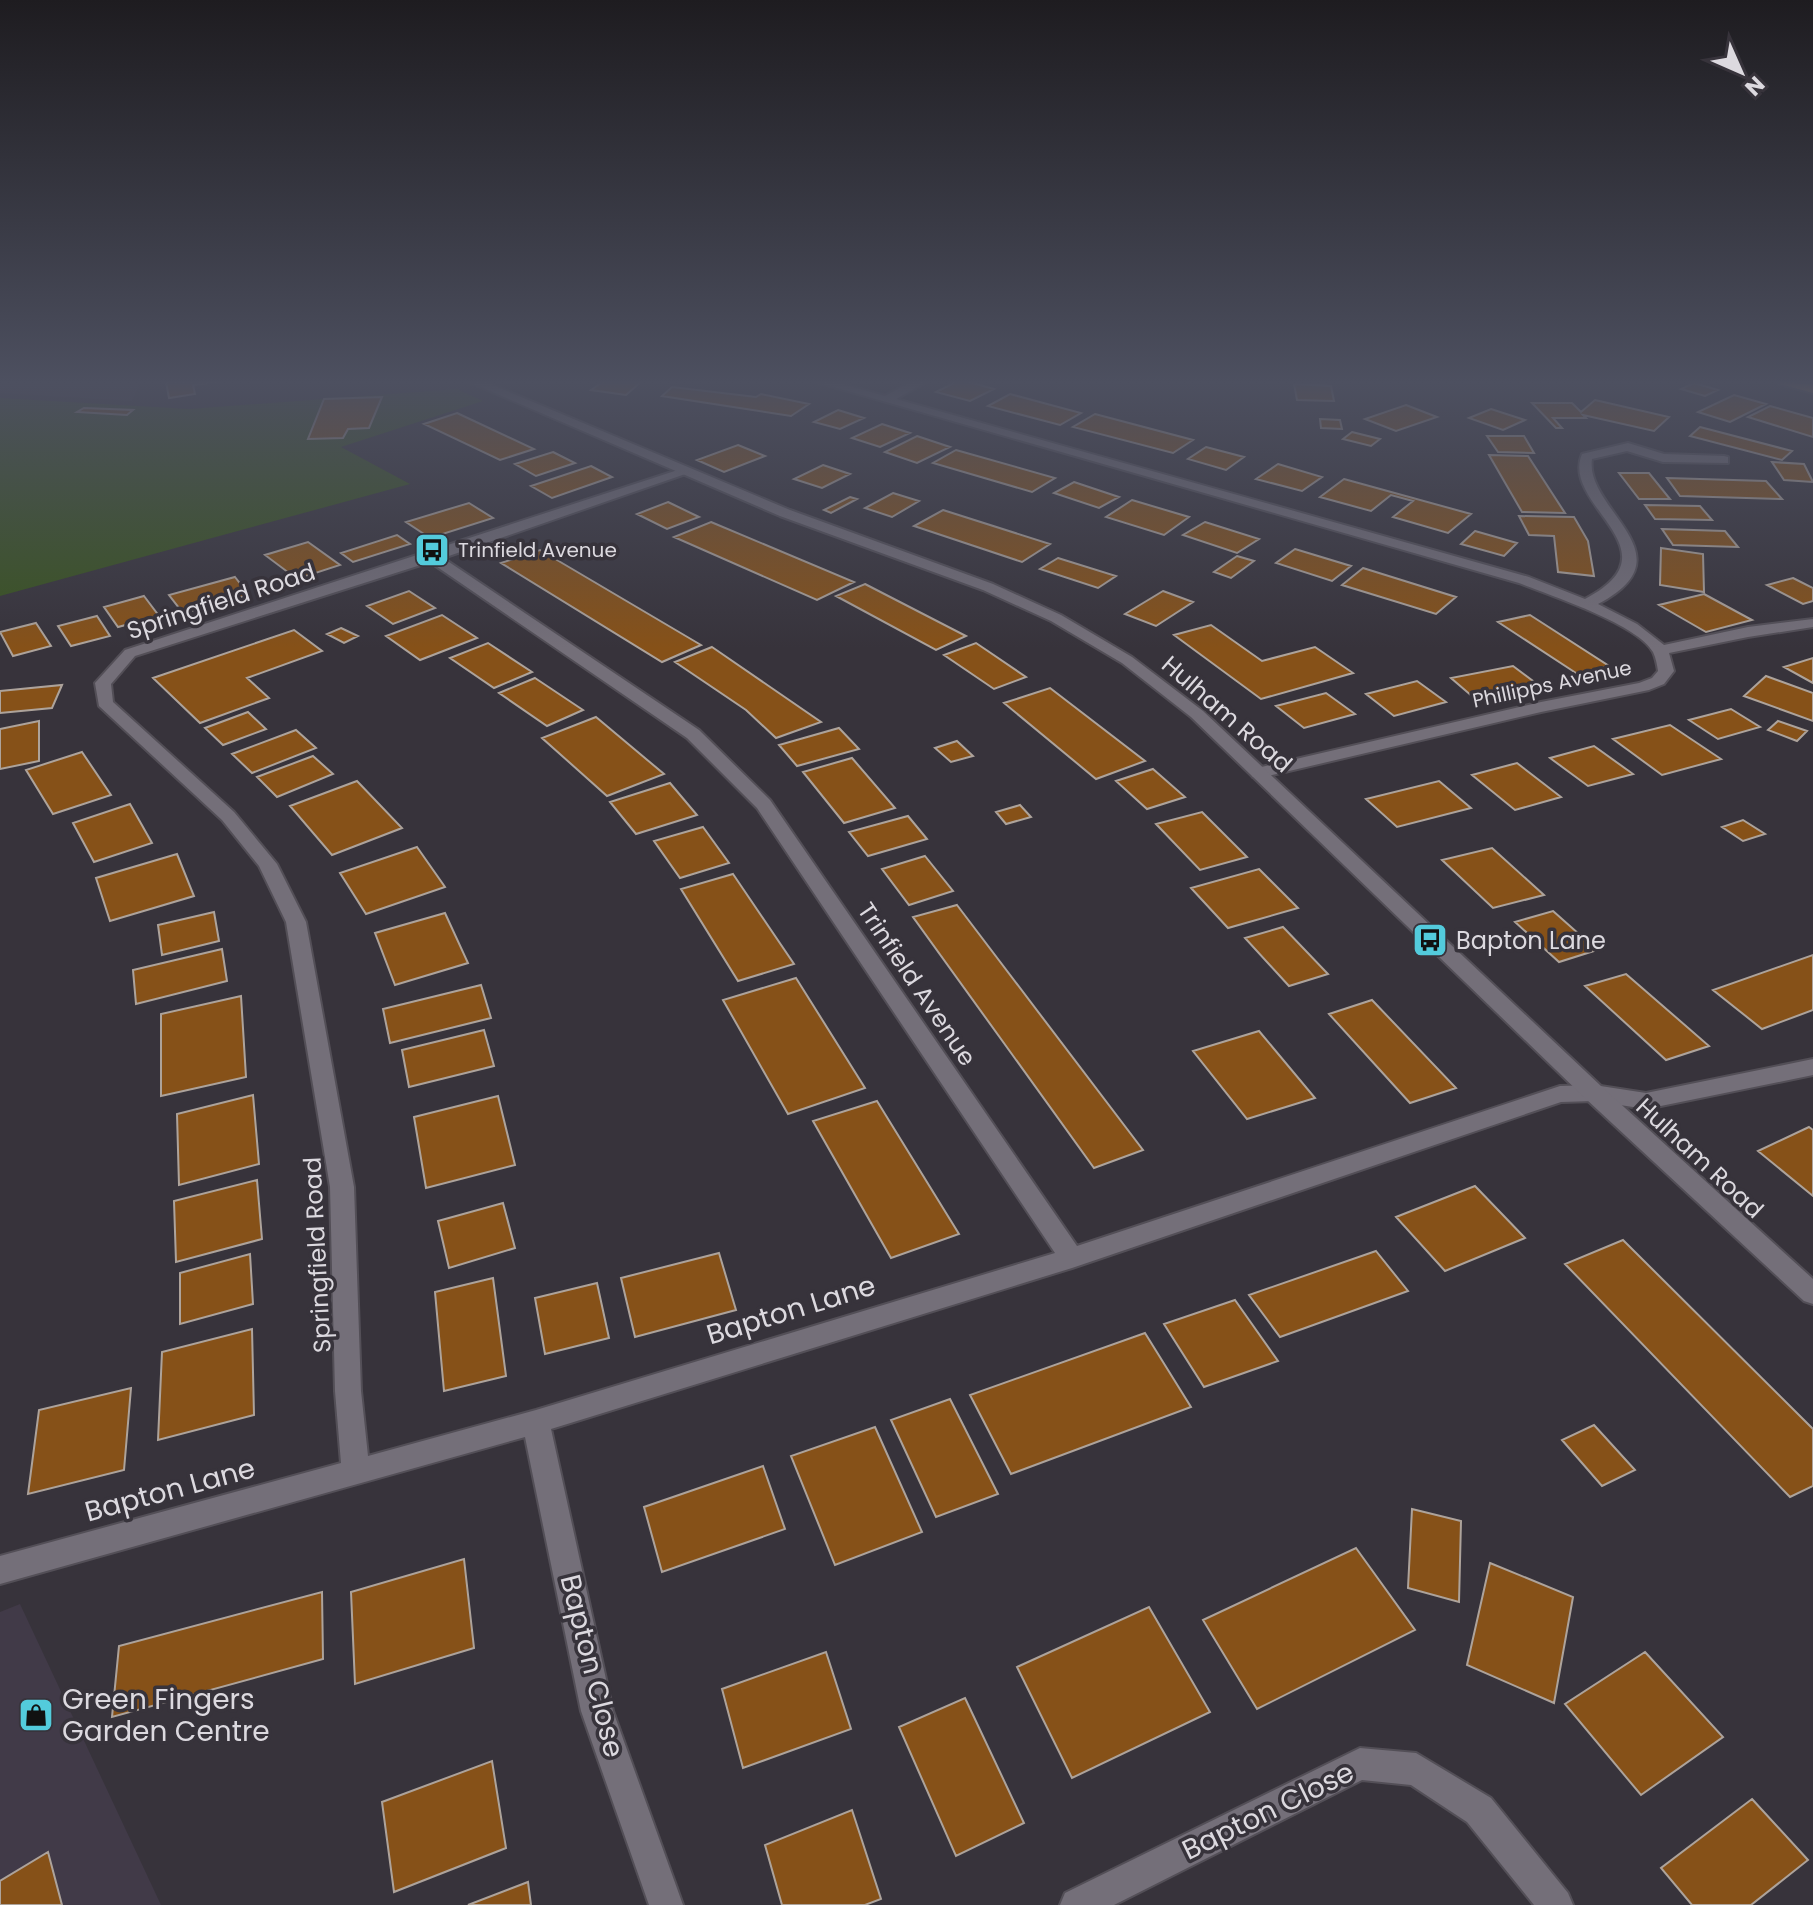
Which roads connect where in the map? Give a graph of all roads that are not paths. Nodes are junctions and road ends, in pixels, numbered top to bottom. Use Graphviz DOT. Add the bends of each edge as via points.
graph roads {
  1 [pos="1137,470"];
  2 [pos="1584,470"];
  3 [pos="688,471"];
  4 [pos="432,557"];
  5 [pos="1585,605"];
  6 [pos="1813,623"];
  7 [pos="1661,650"];
  8 [pos="1259,773"];
  9 [pos="1813,1067"];
  10 [pos="1594,1093"];
  11 [pos="1072,1258"];
  12 [pos="1813,1294"];
  13 [pos="536,1422"];
  14 [pos="356,1473"];
  15 [pos="0,1570"];
  16 [pos="666,1905"];
  17 [pos="1077,1905"];
  18 [pos="1556,1905"];
  1 -- 5 [label="street, Phillipps Avenue" via="1524,580"];
  2 -- 5 [label="street" via="1629,552 1616,586"];
  3 -- 4 [label="street, Springfield Road"];
  3 -- 8 [label="street, Hulham Road" via="1056,618 1127,660 1197,714"];
  4 -- 11 [label="street, Trinfield Avenue" via="693,734 764,804"];
  4 -- 14 [label="street, Springfield Road" via="130,653 103,683 105,703 228,816 268,864 296,922 342,1187"];
  5 -- 7 [label="street, Phillipps Avenue"];
  6 -- 7 [label="street"];
  7 -- 8 [label="street, Phillipps Avenue" via="1666,671 1643,687"];
  8 -- 10 [label="street, Hulham Road"];
  9 -- 10 [label="street, Bapton Lane" via="1646,1101"];
  10 -- 11 [label="street, Bapton Lane" via="1560,1094"];
  10 -- 12 [label="street, Hulham Road"];
  11 -- 13 [label="street, Bapton Lane"];
  13 -- 14 [label="street, Bapton Lane"];
  13 -- 16 [label="street, Bapton Close" via="597,1711"];
  14 -- 15 [label="street, Bapton Lane"];
  17 -- 18 [label="street, Bapton Close" via="1360,1764 1416,1769 1479,1810"];
}
